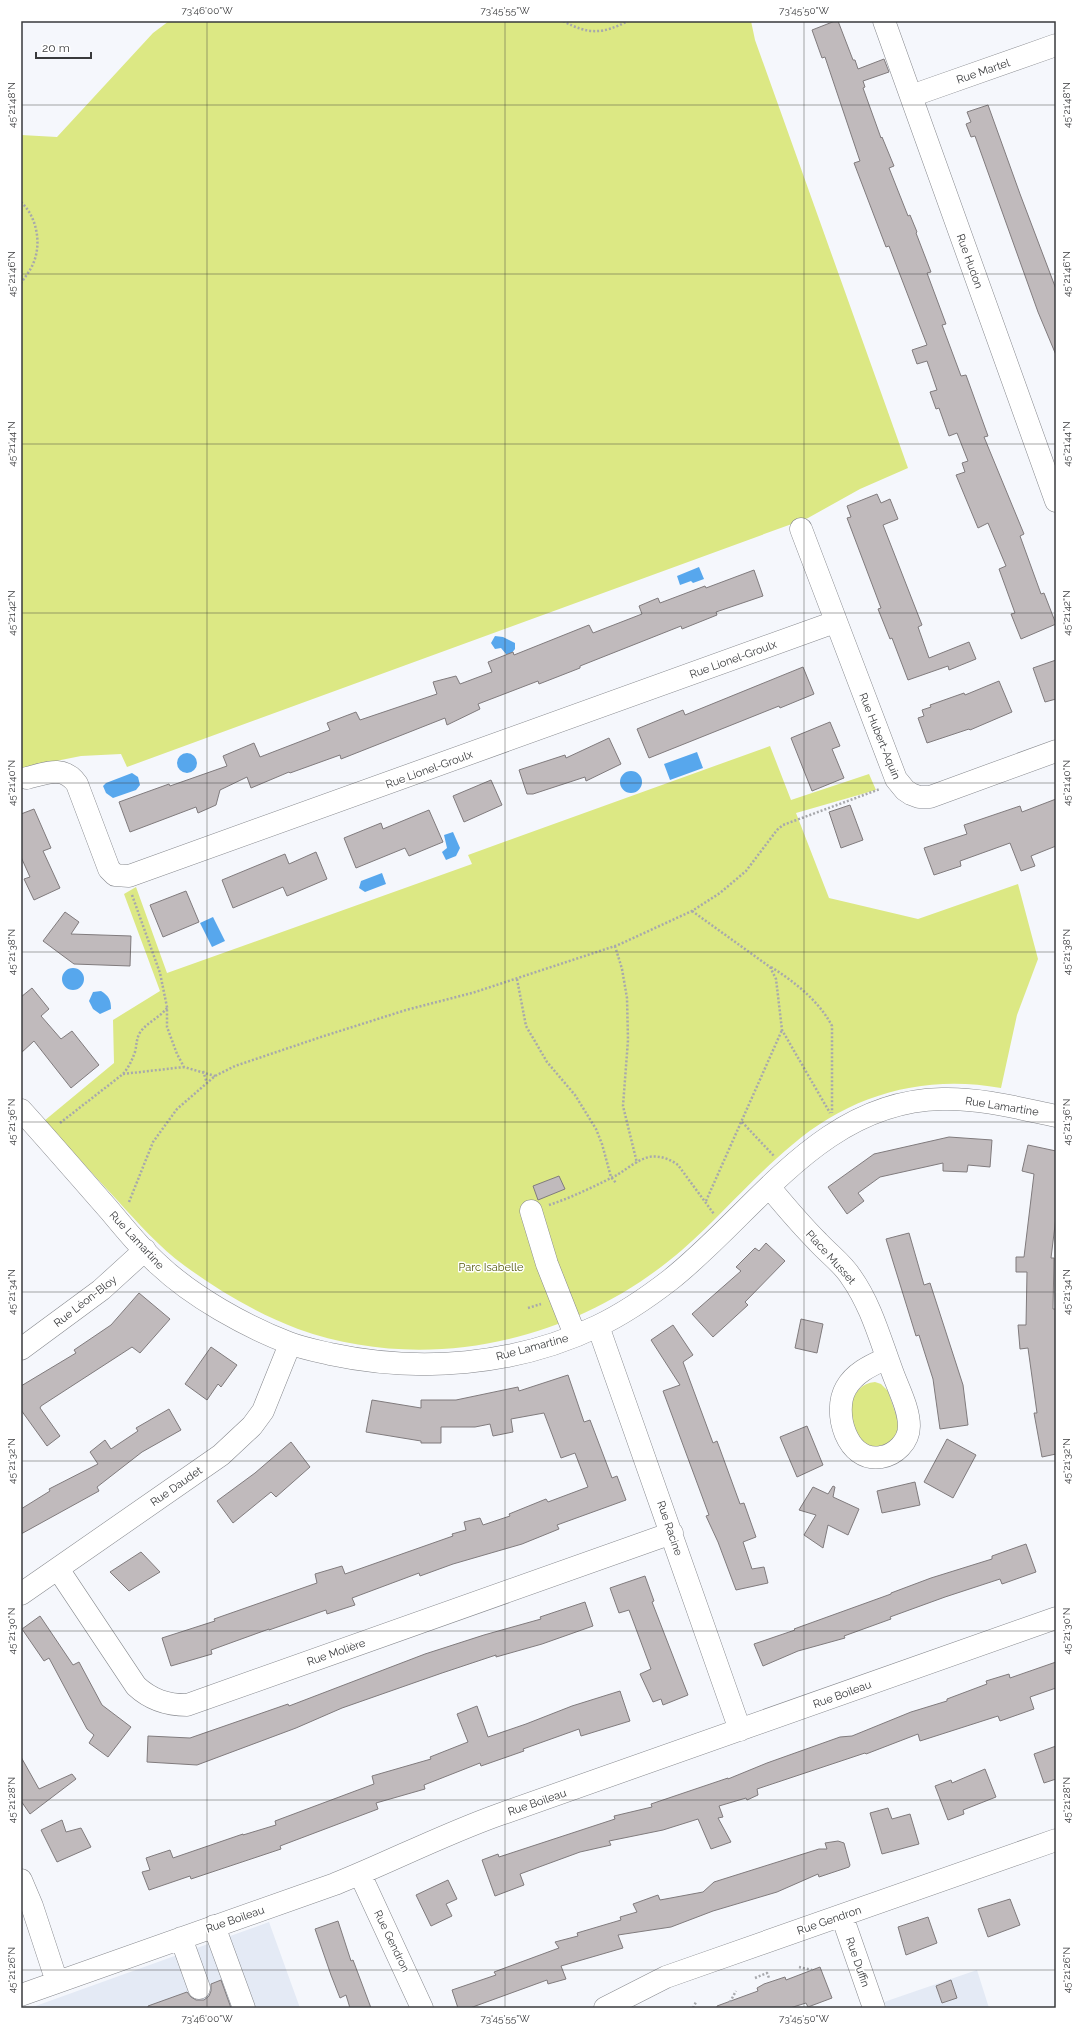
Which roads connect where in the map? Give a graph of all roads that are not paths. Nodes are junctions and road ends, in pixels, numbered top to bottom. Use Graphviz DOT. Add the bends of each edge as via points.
graph roads {
  1 [pos="884,21"];
  2 [pos="1056,45"];
  3 [pos="911,96"];
  4 [pos="1056,501"];
  5 [pos="800,529"];
  6 [pos="835,622"];
  7 [pos="1056,751"];
  8 [pos="27,778"];
  9 [pos="21,1110"];
  10 [pos="1056,1116"];
  11 [pos="770,1188"];
  12 [pos="531,1211"];
  13 [pos="145,1250"];
  14 [pos="598,1326"];
  15 [pos="575,1335"];
  16 [pos="290,1344"];
  17 [pos="21,1349"];
  18 [pos="887,1358"];
  19 [pos="672,1533"];
  20 [pos="58,1569"];
  21 [pos="21,1594"];
  22 [pos="1056,1618"];
  23 [pos="740,1730"];
  24 [pos="1056,1840"];
  25 [pos="360,1874"];
  26 [pos="21,1880"];
  27 [pos="842,1916"];
  28 [pos="214,1926"];
  29 [pos="181,1938"];
  30 [pos="57,1982"];
  31 [pos="199,1988"];
  32 [pos="21,1995"];
  33 [pos="244,2008"];
  34 [pos="422,2008"];
  35 [pos="605,2008"];
  36 [pos="874,2008"];
  1 -- 3 [label="street, Rue Hudon"];
  2 -- 3 [label="street, Rue Martel"];
  3 -- 4 [label="street, Rue Hudon"];
  5 -- 6 [label="street, Rue Hubert-Aquin"];
  6 -- 7 [label="street, Rue Hubert-Aquin" via="896,779 911,794 930,797"];
  6 -- 8 [label="street, Rue Lionel-Groulx" via="132,875 118,876 109,869 77,784 67,774 58,771"];
  9 -- 13 [label="street, Rue Lamartine"];
  10 -- 11 [label="street, Rue Lamartine" via="970,1100 916,1101 880,1110 840,1128 822,1140"];
  11 -- 14 [label="street, Rue Lamartine" via="670,1280"];
  11 -- 18 [label="street, Place Musset" via="851,1276 867,1305"];
  12 -- 15 [label="street" via="547,1264"];
  13 -- 16 [label="street, Rue Lamartine" via="158,1264 202,1298 232,1316"];
  13 -- 17 [label="street, Rue Léon-Bloy" via="101,1290"];
  14 -- 15 [label="street, Rue Lamartine"];
  14 -- 19 [label="street, Rue Racine"];
  15 -- 16 [label="street, Rue Lamartine" via="510,1355 432,1365 368,1361"];
  16 -- 20 [label="street, Rue Daudet" via="263,1411 240,1438 221,1455"];
  19 -- 20 [label="street, Rue Molière" via="187,1705 168,1705 147,1695 136,1686"];
  19 -- 23 [label="street, Rue Racine"];
  20 -- 21 [label="street, Rue Daudet"];
  22 -- 23 [label="street, Rue Boileau"];
  23 -- 25 [label="street, Rue Boileau" via="455,1831"];
  24 -- 27 [label="street, Rue Gendron"];
  25 -- 28 [label="street, Rue Boileau"];
  25 -- 34 [label="street, Rue Gendron"];
  26 -- 30 [label="street"];
  27 -- 35 [label="street, Rue Gendron" via="666,1977"];
  27 -- 36 [label="street, Rue Duffin"];
  28 -- 29 [label="street, Rue Boileau"];
  28 -- 33 [label="street"];
  29 -- 30 [label="street, Rue Boileau"];
  29 -- 31 [label="street"];
  30 -- 32 [label="street, Rue Boileau"];
}
